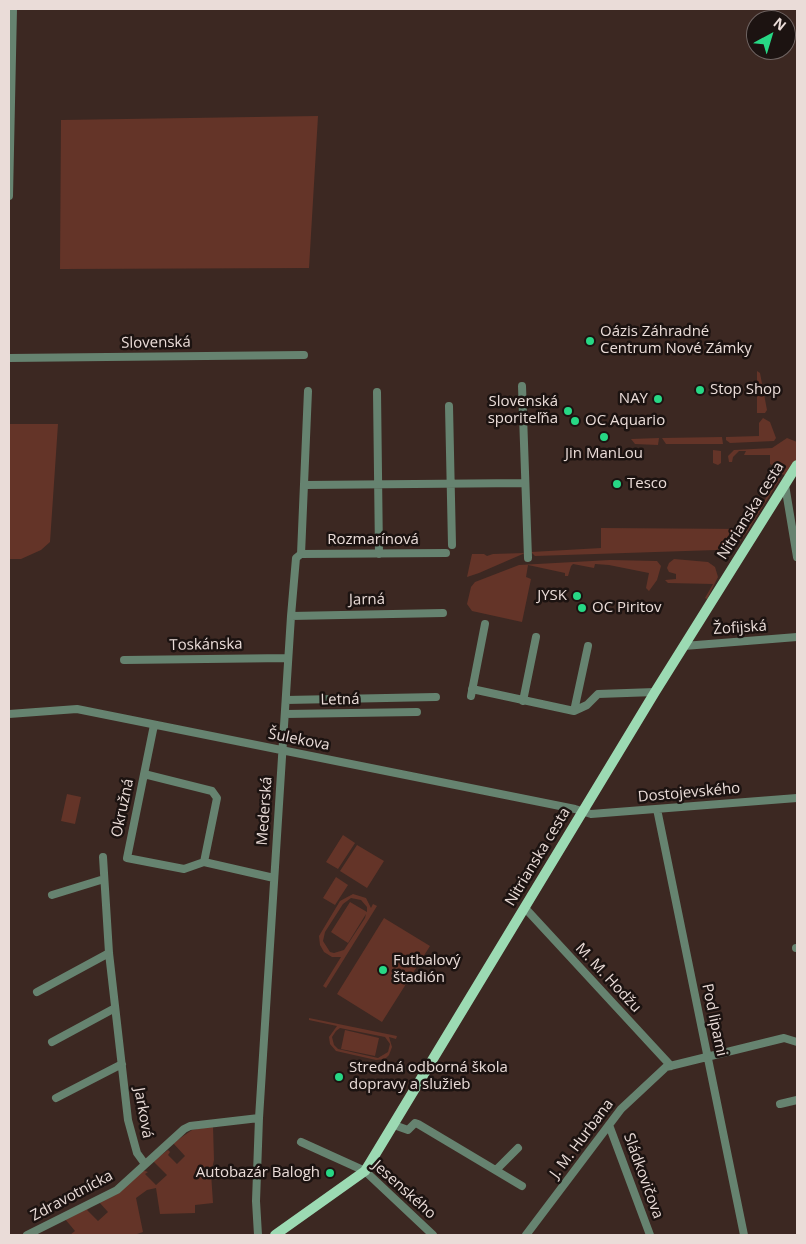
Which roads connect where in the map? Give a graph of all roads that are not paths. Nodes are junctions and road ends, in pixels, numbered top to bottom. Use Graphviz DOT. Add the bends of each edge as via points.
graph roads {
  1 [pos="13,9"];
  2 [pos="9,196"];
  3 [pos="304,355"];
  4 [pos="9,358"];
  5 [pos="522,386"];
  6 [pos="308,391"];
  7 [pos="377,392"];
  8 [pos="449,406"];
  9 [pos="797,465"];
  10 [pos="524,483"];
  11 [pos="450,484"];
  12 [pos="305,485"];
  13 [pos="785,485"];
  14 [pos="378,486"];
  15 [pos="794,516"];
  16 [pos="452,545"];
  17 [pos="446,553"];
  18 [pos="301,554"];
  19 [pos="379,554"];
  20 [pos="797,556"];
  21 [pos="528,558"];
  22 [pos="443,613"];
  23 [pos="291,616"];
  24 [pos="485,624"];
  25 [pos="536,637"];
  26 [pos="797,637"];
  27 [pos="588,646"];
  28 [pos="684,646"];
  29 [pos="288,658"];
  30 [pos="124,660"];
  31 [pos="655,692"];
  32 [pos="436,697"];
  33 [pos="577,697"];
  34 [pos="286,700"];
  35 [pos="523,700"];
  36 [pos="589,702"];
  37 [pos="574,711"];
  38 [pos="418,712"];
  39 [pos="396,713"];
  40 [pos="9,714"];
  41 [pos="285,714"];
  42 [pos="396,722"];
  43 [pos="154,725"];
  44 [pos="282,751"];
  45 [pos="144,774"];
  46 [pos="797,798"];
  47 [pos="657,809"];
  48 [pos="583,812"];
  49 [pos="103,857"];
  50 [pos="204,862"];
  51 [pos="104,878"];
  52 [pos="274,878"];
  53 [pos="52,895"];
  54 [pos="525,908"];
  55 [pos="109,953"];
  56 [pos="37,992"];
  57 [pos="116,1008"];
  58 [pos="52,1042"];
  59 [pos="797,1042"];
  60 [pos="707,1058"];
  61 [pos="122,1064"];
  62 [pos="671,1066"];
  63 [pos="56,1098"];
  64 [pos="797,1100"];
  65 [pos="780,1104"];
  66 [pos="258,1118"];
  67 [pos="394,1125"];
  68 [pos="609,1126"];
  69 [pos="301,1142"];
  70 [pos="518,1148"];
  71 [pos="145,1164"];
  72 [pos="496,1170"];
  73 [pos="365,1171"];
  74 [pos="522,1186"];
  75 [pos="27,1235"];
  76 [pos="258,1235"];
  77 [pos="275,1235"];
  78 [pos="434,1235"];
  79 [pos="526,1235"];
  80 [pos="650,1235"];
  81 [pos="744,1235"];
  1 -- 2 [label="street"];
  3 -- 4 [label="street, Slovenská"];
  5 -- 10 [label="street"];
  6 -- 12 [label="street, Mederská"];
  7 -- 14 [label="street"];
  8 -- 11 [label="street"];
  9 -- 13 [label="main road, Nitrianska cesta"];
  10 -- 11 [label="street"];
  10 -- 21 [label="street"];
  11 -- 14 [label="street"];
  11 -- 16 [label="street"];
  12 -- 14 [label="street"];
  12 -- 18 [label="street, Mederská"];
  13 -- 15 [label="street"];
  13 -- 28 [label="main road, Nitrianska cesta"];
  14 -- 19 [label="street"];
  15 -- 20 [label="street"];
  17 -- 19 [label="street, Rozmarínová"];
  18 -- 19 [label="street, Rozmarínová"];
  18 -- 23 [label="street, Mederská" via="296,558"];
  22 -- 23 [label="street, Jarná"];
  23 -- 29 [label="street, Mederská"];
  24 -- 35 [label="street" via="472,693"];
  25 -- 35 [label="street"];
  26 -- 28 [label="street, Žofijská"];
  27 -- 33 [label="street"];
  28 -- 31 [label="main road, Nitrianska cesta"];
  29 -- 30 [label="street, Toskánska"];
  29 -- 34 [label="street, Mederská"];
  31 -- 36 [label="street" via="598,694"];
  31 -- 48 [label="main road, Nitrianska cesta"];
  32 -- 34 [label="street"];
  33 -- 36 [label="street"];
  33 -- 37 [label="street"];
  34 -- 41 [label="street, Mederská"];
  35 -- 37 [label="street"];
  36 -- 37 [label="street"];
  38 -- 39 [label="street, Letná"];
  39 -- 41 [label="street, Letná"];
  39 -- 42 [label="street"];
  40 -- 43 [label="street, Šulekova" via="77,709"];
  41 -- 44 [label="street, Mederská"];
  43 -- 44 [label="street, Šulekova"];
  43 -- 45 [label="street, Okružná"];
  44 -- 48 [label="street, Šulekova"];
  44 -- 52 [label="street, Mederská"];
  45 -- 50 [label="street, Okružná" via="212,791 217,798"];
  45 -- 50 [label="street, Okružná" via="127,858 184,869"];
  46 -- 47 [label="street, Dostojevského"];
  47 -- 48 [label="street, Dostojevského"];
  47 -- 60 [label="street, Pod lipami"];
  48 -- 54 [label="main road, Nitrianska cesta"];
  49 -- 51 [label="street, Jarková"];
  50 -- 52 [label="street, Okružná"];
  51 -- 53 [label="street"];
  51 -- 55 [label="street, Jarková"];
  52 -- 66 [label="street, Mederská"];
  54 -- 62 [label="street, M. M. Hodžu"];
  54 -- 67 [label="main road, Nitrianska cesta"];
  55 -- 56 [label="street"];
  55 -- 57 [label="street, Jarková"];
  57 -- 58 [label="street"];
  57 -- 61 [label="street, Jarková"];
  59 -- 60 [label="street, J. M. Hurbana" via="784,1038"];
  60 -- 62 [label="street, J. M. Hurbana"];
  60 -- 81 [label="street, Pod lipami"];
  61 -- 63 [label="street"];
  61 -- 71 [label="street, Jarková" via="128,1120 137,1153"];
  62 -- 68 [label="street, J. M. Hurbana" via="666,1067 621,1109"];
  64 -- 65 [label="street"];
  66 -- 71 [label="street, Zdravotnícka" via="190,1126"];
  66 -- 76 [label="street, Mederská"];
  67 -- 72 [label="street" via="408,1130 418,1124"];
  67 -- 73 [label="main road, Nitrianska cesta"];
  68 -- 79 [label="street, J. M. Hurbana"];
  68 -- 80 [label="street, Sládkovičova"];
  69 -- 73 [label="street, Jesenského"];
  70 -- 72 [label="street"];
  71 -- 75 [label="street, Zdravotnícka" via="117,1190"];
  72 -- 74 [label="street"];
  73 -- 77 [label="main road, Nitrianska cesta"];
  73 -- 78 [label="street, Jesenského"];
}
